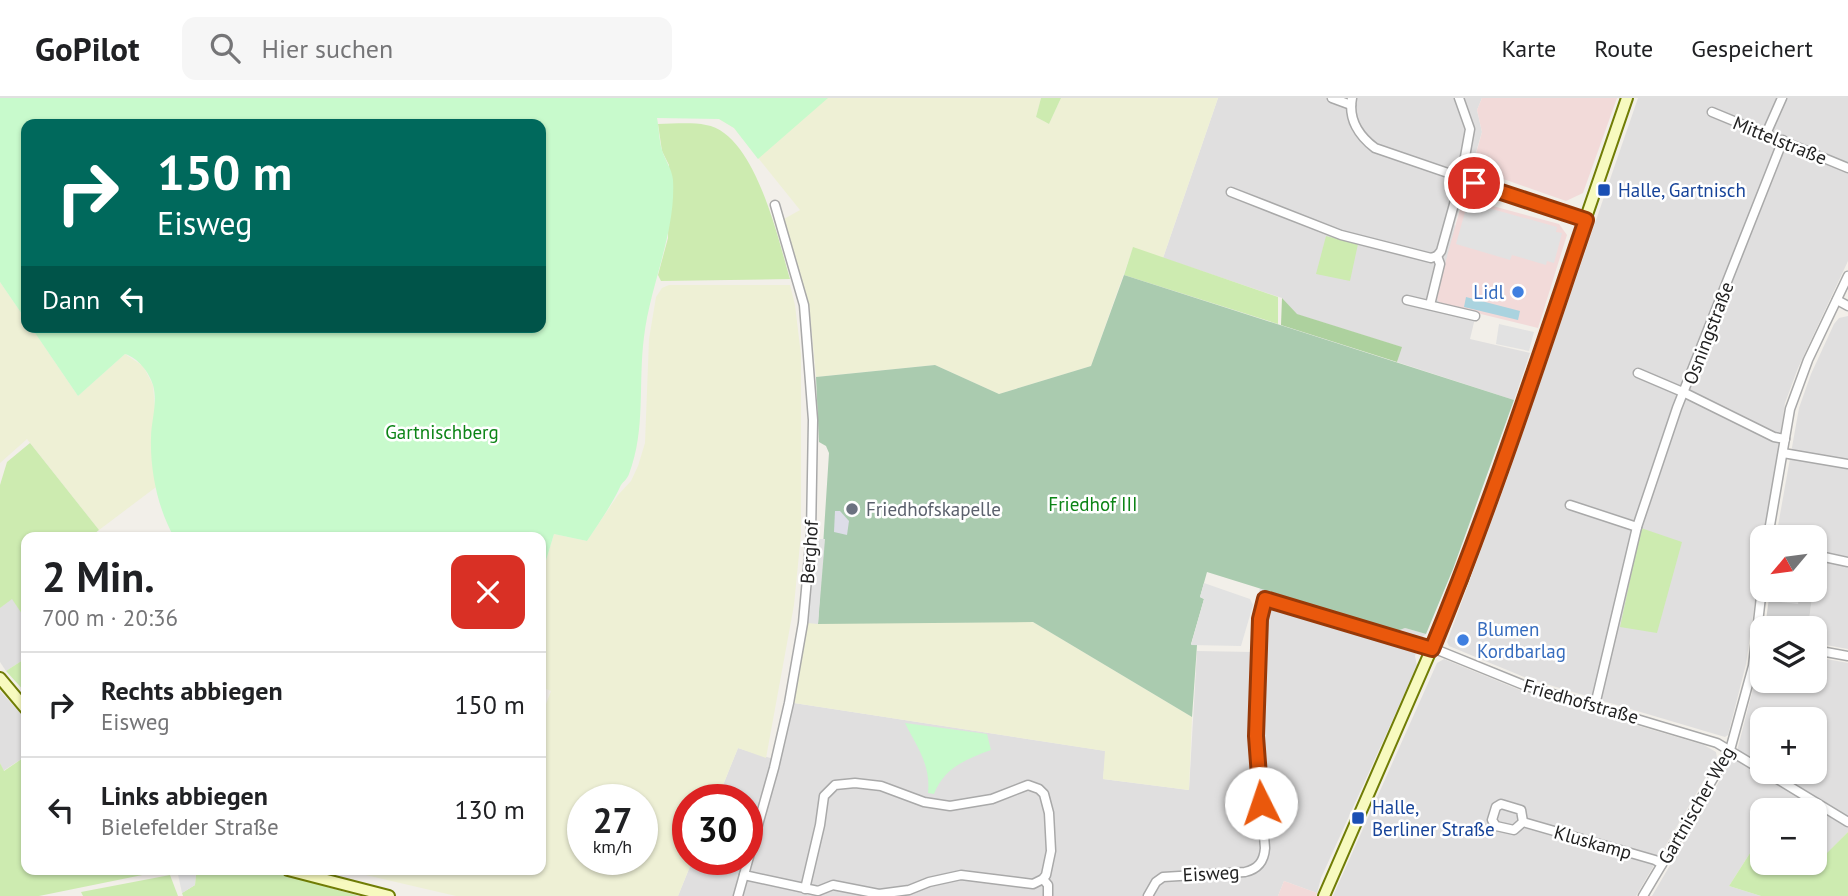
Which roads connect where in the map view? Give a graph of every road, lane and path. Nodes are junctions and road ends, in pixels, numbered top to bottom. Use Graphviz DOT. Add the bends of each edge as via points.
graph roads {
  1 [pos="1332,98"];
  2 [pos="1459,98"];
  3 [pos="1627,98"];
  4 [pos="1782,98"];
  5 [pos="1351,101"];
  6 [pos="1712,112"];
  7 [pos="1766,134"];
  8 [pos="1783,141"];
  9 [pos="1848,168"];
  10 [pos="1461,179"];
  11 [pos="1230,192"];
  12 [pos="775,205"];
  13 [pos="1586,220"];
  14 [pos="1437,256"];
  15 [pos="1848,276"];
  16 [pos="1407,300"];
  17 [pos="1837,300"];
  18 [pos="1430,305"];
  19 [pos="1848,306"];
  20 [pos="1475,316"];
  21 [pos="1638,373"];
  22 [pos="1685,393"];
  23 [pos="1785,439"];
  24 [pos="1783,453"];
  25 [pos="1848,464"];
  26 [pos="1570,505"];
  27 [pos="1770,525"];
  28 [pos="1637,527"];
  29 [pos="1827,558"];
  30 [pos="1848,562"];
  31 [pos="1432,649"];
  32 [pos="1827,652"];
  33 [pos="1848,656"];
  34 [pos="1750,677"];
  35 [pos="0,678"];
  36 [pos="21,703"];
  37 [pos="1595,705"];
  38 [pos="1730,750"];
  39 [pos="1750,762"];
  40 [pos="1785,784"];
  41 [pos="763,807"];
  42 [pos="1523,822"];
  43 [pos="1848,822"];
  44 [pos="1662,864"];
  45 [pos="307,875"];
  46 [pos="744,875"];
  47 [pos="1043,880"];
  48 [pos="805,889"];
  49 [pos="911,893"];
  50 [pos="1048,895"];
  51 [pos="389,896"];
  52 [pos="738,896"];
  53 [pos="1148,896"];
  54 [pos="1324,896"];
  55 [pos="1643,896"];
  1 -- 5 [label="street"];
  2 -- 10 [label="street" via="1470,129"];
  3 -- 13 [label="street"];
  4 -- 7 [label="street"];
  5 -- 10 [label="street" via="1354,124 1375,148"];
  6 -- 7 [label="street, Mittelstraße"];
  7 -- 8 [label="street, Mittelstraße"];
  8 -- 9 [label="street, Mittelstraße"];
  8 -- 22 [label="street, Osningstraße"];
  10 -- 13 [label="street"];
  10 -- 14 [label="street"];
  11 -- 14 [label="street" via="1341,235"];
  12 -- 41 [label="street, Berghof" via="804,305 813,420 811,534 803,623 789,703"];
  13 -- 31 [label="street" via="1462,579"];
  14 -- 18 [label="street" via="1440,264"];
  15 -- 17 [label="street"];
  16 -- 18 [label="street"];
  17 -- 19 [label="street"];
  17 -- 23 [label="street" via="1790,409"];
  18 -- 20 [label="street"];
  21 -- 22 [label="street"];
  22 -- 23 [label="street"];
  22 -- 28 [label="street, Osningstraße"];
  23 -- 24 [label="street"];
  24 -- 25 [label="street"];
  24 -- 27 [label="street"];
  26 -- 28 [label="street"];
  28 -- 37 [label="street, Osningstraße"];
  29 -- 30 [label="street"];
  31 -- 37 [label="street, Friedhofstraße" via="1526,686"];
  31 -- 53 [label="street, Eisweg" via="1265,599 1260,619 1256,736 1263,859 1257,868 1245,872 1163,877"];
  31 -- 54 [label="street"];
  32 -- 33 [label="street"];
  34 -- 38 [label="street, Gartnischer Weg"];
  35 -- 36 [label="street"];
  37 -- 38 [label="street, Friedhofstraße"];
  38 -- 39 [label="street, Friedhofstraße"];
  38 -- 44 [label="street, Gartnischer Weg"];
  40 -- 43 [label="street, Friedhofstraße"];
  42 -- 44 [label="street, Kluskamp"];
  44 -- 55 [label="street, Gartnischer Weg"];
  45 -- 51 [label="street"];
  46 -- 48 [label="street"];
  46 -- 52 [label="street, Berghof"];
  47 -- 48 [label="street" via="1051,834 1039,789 1028,785 992,799 950,806 855,783 835,785 824,796"];
  47 -- 49 [label="street" via="1025,884 961,875 929,882"];
  47 -- 50 [label="street"];
  48 -- 49 [label="street" via="818,891 833,885 879,894"];
}
